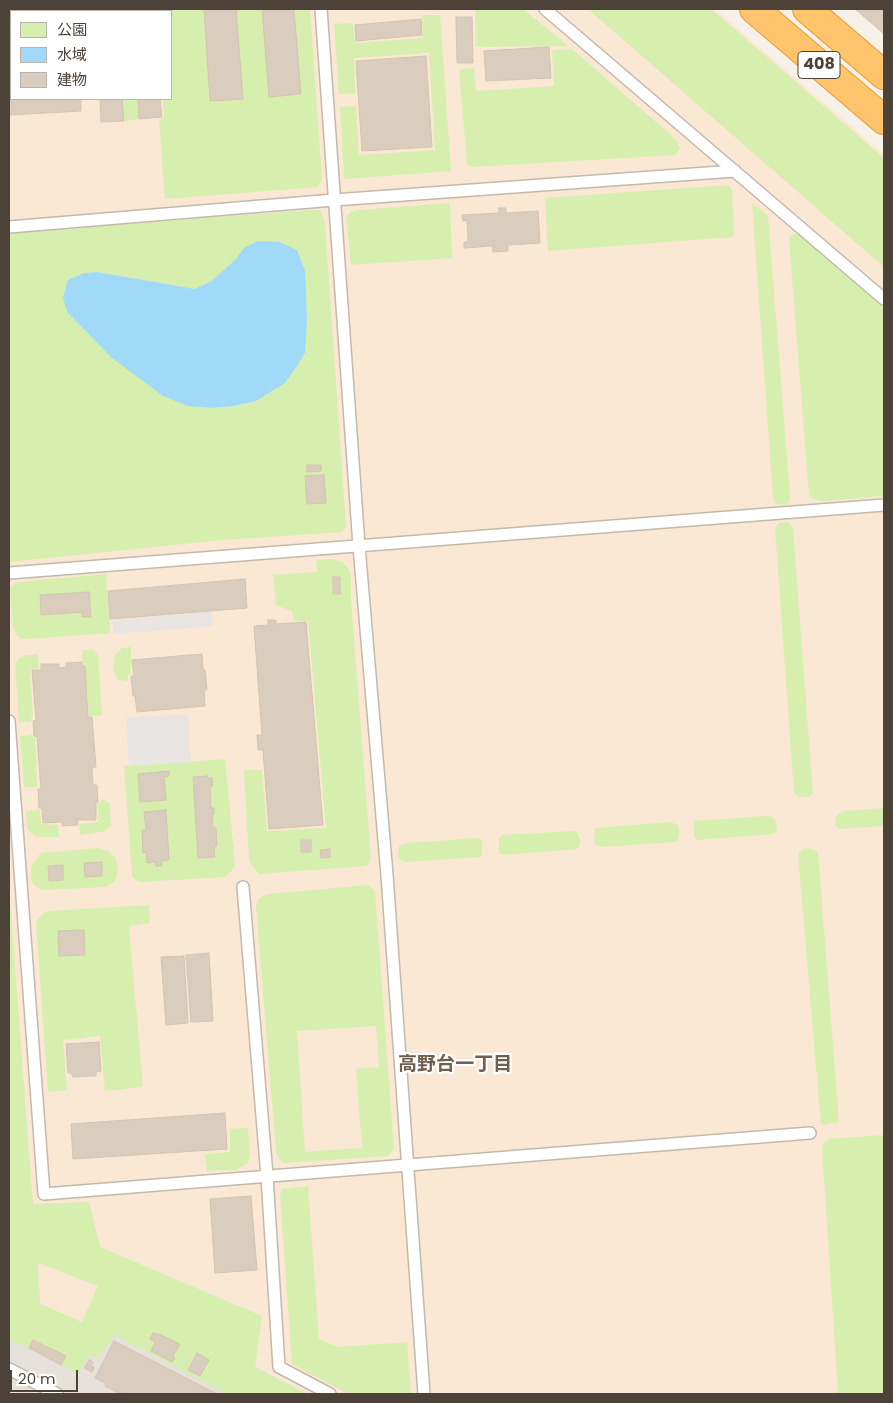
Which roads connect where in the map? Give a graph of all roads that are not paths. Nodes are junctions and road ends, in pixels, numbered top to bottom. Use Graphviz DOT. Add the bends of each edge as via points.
graph roads {
  1 [pos="321,9"];
  2 [pos="545,9"];
  3 [pos="754,9"];
  4 [pos="807,9"];
  5 [pos="884,75"];
  6 [pos="884,120"];
  7 [pos="734,172"];
  8 [pos="334,200"];
  9 [pos="9,227"];
  10 [pos="884,299"];
  11 [pos="884,505"];
  12 [pos="359,546"];
  13 [pos="9,573"];
  14 [pos="9,721"];
  15 [pos="12,798"];
  16 [pos="244,887"];
  17 [pos="810,1133"];
  18 [pos="408,1165"];
  19 [pos="267,1176"];
  20 [pos="9,1369"];
  21 [pos="57,1394"];
  22 [pos="330,1394"];
  23 [pos="424,1394"];
  1 -- 8 [label="lane"];
  2 -- 7 [label="lane"];
  3 -- 6 [label="highway, 408"];
  4 -- 5 [label="highway, 408"];
  7 -- 8 [label="lane"];
  7 -- 10 [label="lane"];
  8 -- 9 [label="lane"];
  8 -- 12 [label="lane"];
  11 -- 12 [label="lane"];
  12 -- 13 [label="lane"];
  12 -- 18 [label="lane"];
  14 -- 15 [label="lane"];
  15 -- 19 [label="lane" via="44,1194"];
  16 -- 19 [label="lane"];
  17 -- 18 [label="lane"];
  18 -- 19 [label="lane"];
  18 -- 23 [label="lane"];
  19 -- 22 [label="lane" via="279,1367"];
  20 -- 21 [label="lane"];
}
